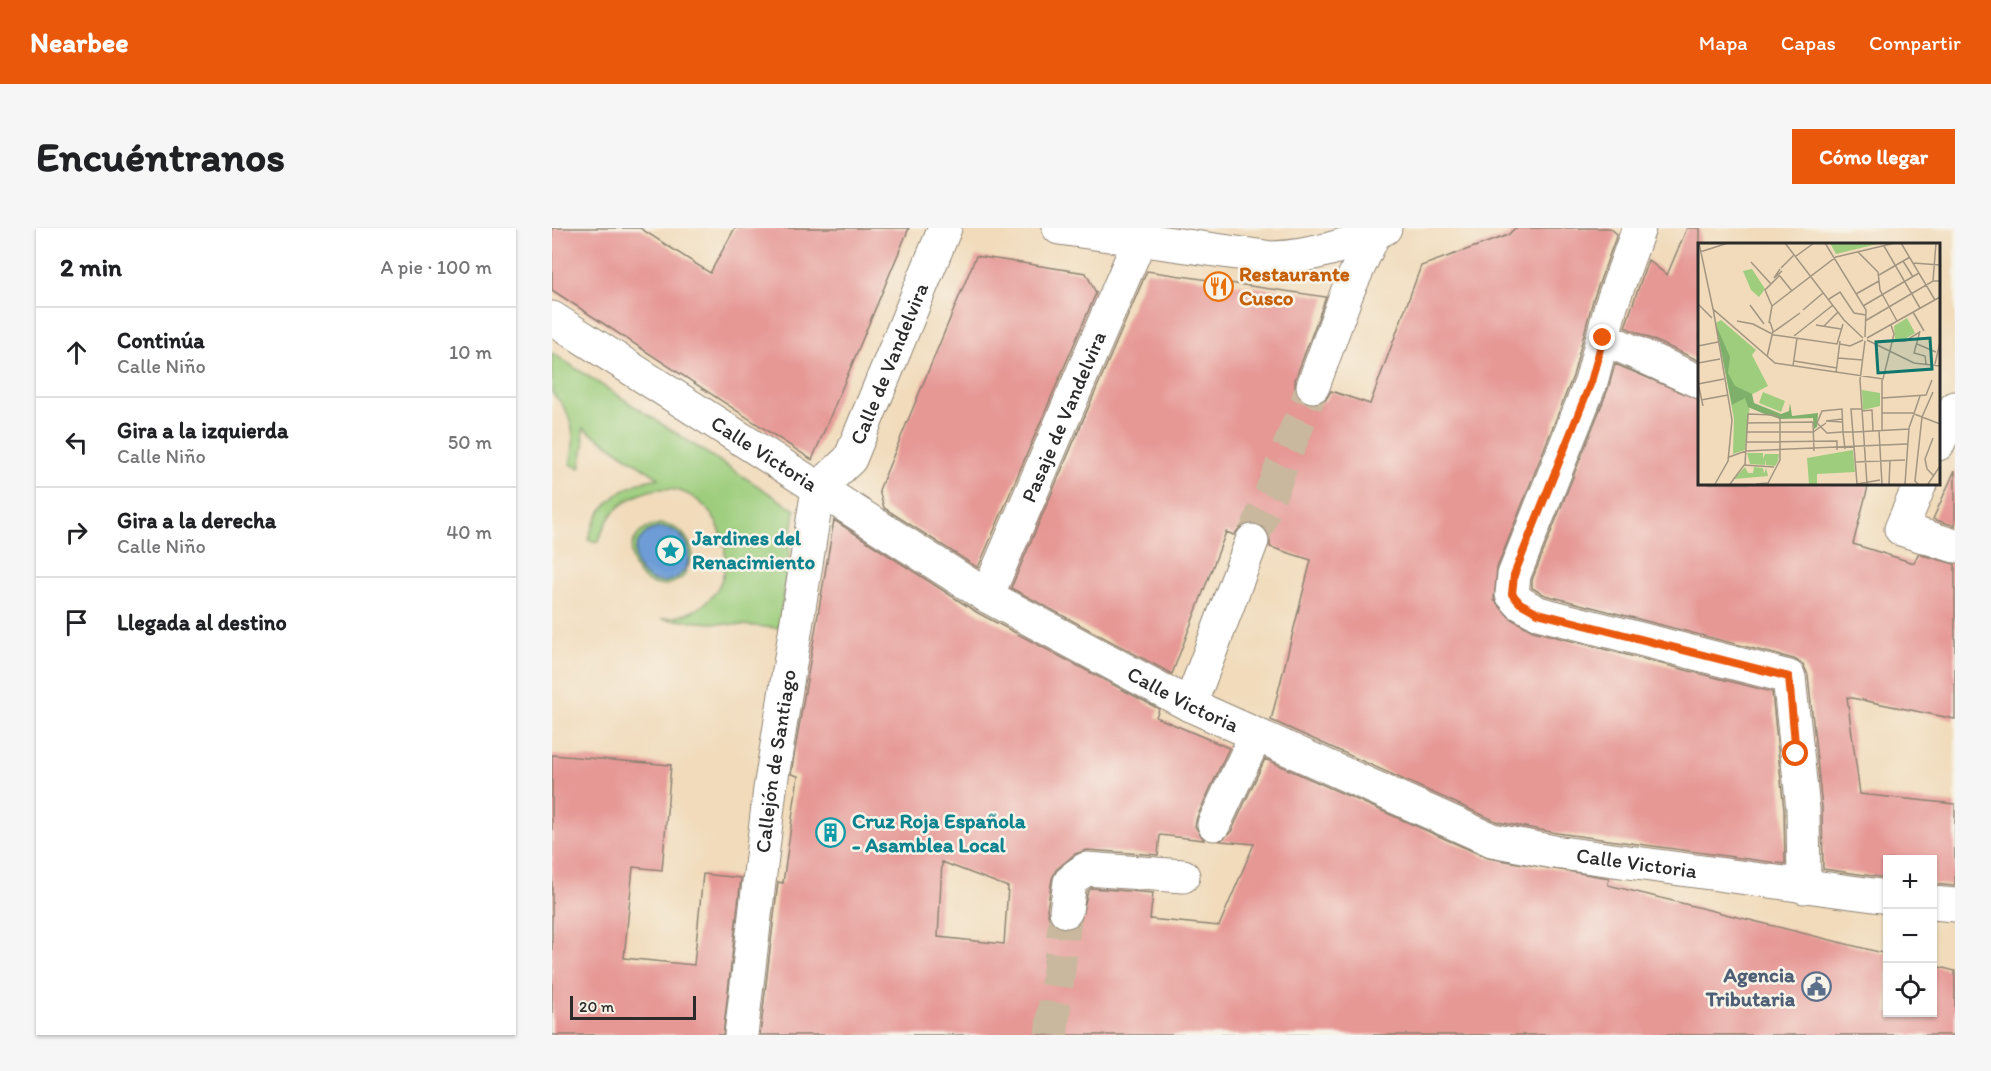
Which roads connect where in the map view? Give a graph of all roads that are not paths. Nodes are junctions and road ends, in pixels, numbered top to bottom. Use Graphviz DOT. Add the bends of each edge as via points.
graph roads {
  1 [pos="945,228"];
  2 [pos="1059,228"];
  3 [pos="1640,228"];
  4 [pos="1379,231"];
  5 [pos="1140,239"];
  6 [pos="552,318"];
  7 [pos="1603,338"];
  8 [pos="1698,381"];
  9 [pos="1313,386"];
  10 [pos="1955,408"];
  11 [pos="1940,440"];
  12 [pos="1919,484"];
  13 [pos="818,489"];
  14 [pos="1252,541"];
  15 [pos="1955,546"];
  16 [pos="987,596"];
  17 [pos="1190,705"];
  18 [pos="1255,737"];
  19 [pos="1214,824"];
  20 [pos="1183,876"];
  21 [pos="1804,887"];
  22 [pos="1070,890"];
  23 [pos="1883,897"];
  24 [pos="1937,903"];
  25 [pos="1955,905"];
  26 [pos="741,1035"];
  1 -- 13 [label="street, Calle de Vandelvira" via="850,459"];
  2 -- 5 [label="street"];
  3 -- 7 [label="street"];
  4 -- 5 [label="street" via="1295,257 1272,258"];
  4 -- 9 [label="street" via="1348,290"];
  5 -- 16 [label="street, Pasaje de Vandelvira"];
  6 -- 13 [label="street, Calle Victoria"];
  7 -- 8 [label="street"];
  7 -- 21 [label="street" via="1591,382 1514,575 1512,594 1538,613 1789,677 1803,809"];
  10 -- 11 [label="street"];
  12 -- 15 [label="street" via="1901,529"];
  13 -- 16 [label="street, Calle Victoria"];
  13 -- 26 [label="street, Callejón de Santiago" via="770,789"];
  14 -- 17 [label="street"];
  16 -- 17 [label="street, Calle Victoria"];
  17 -- 18 [label="street, Calle Victoria"];
  18 -- 19 [label="street"];
  18 -- 21 [label="street, Calle Victoria" via="1492,840"];
  20 -- 22 [label="street" via="1086,869"];
  21 -- 23 [label="street, Calle Victoria"];
  24 -- 25 [label="street"];
}
